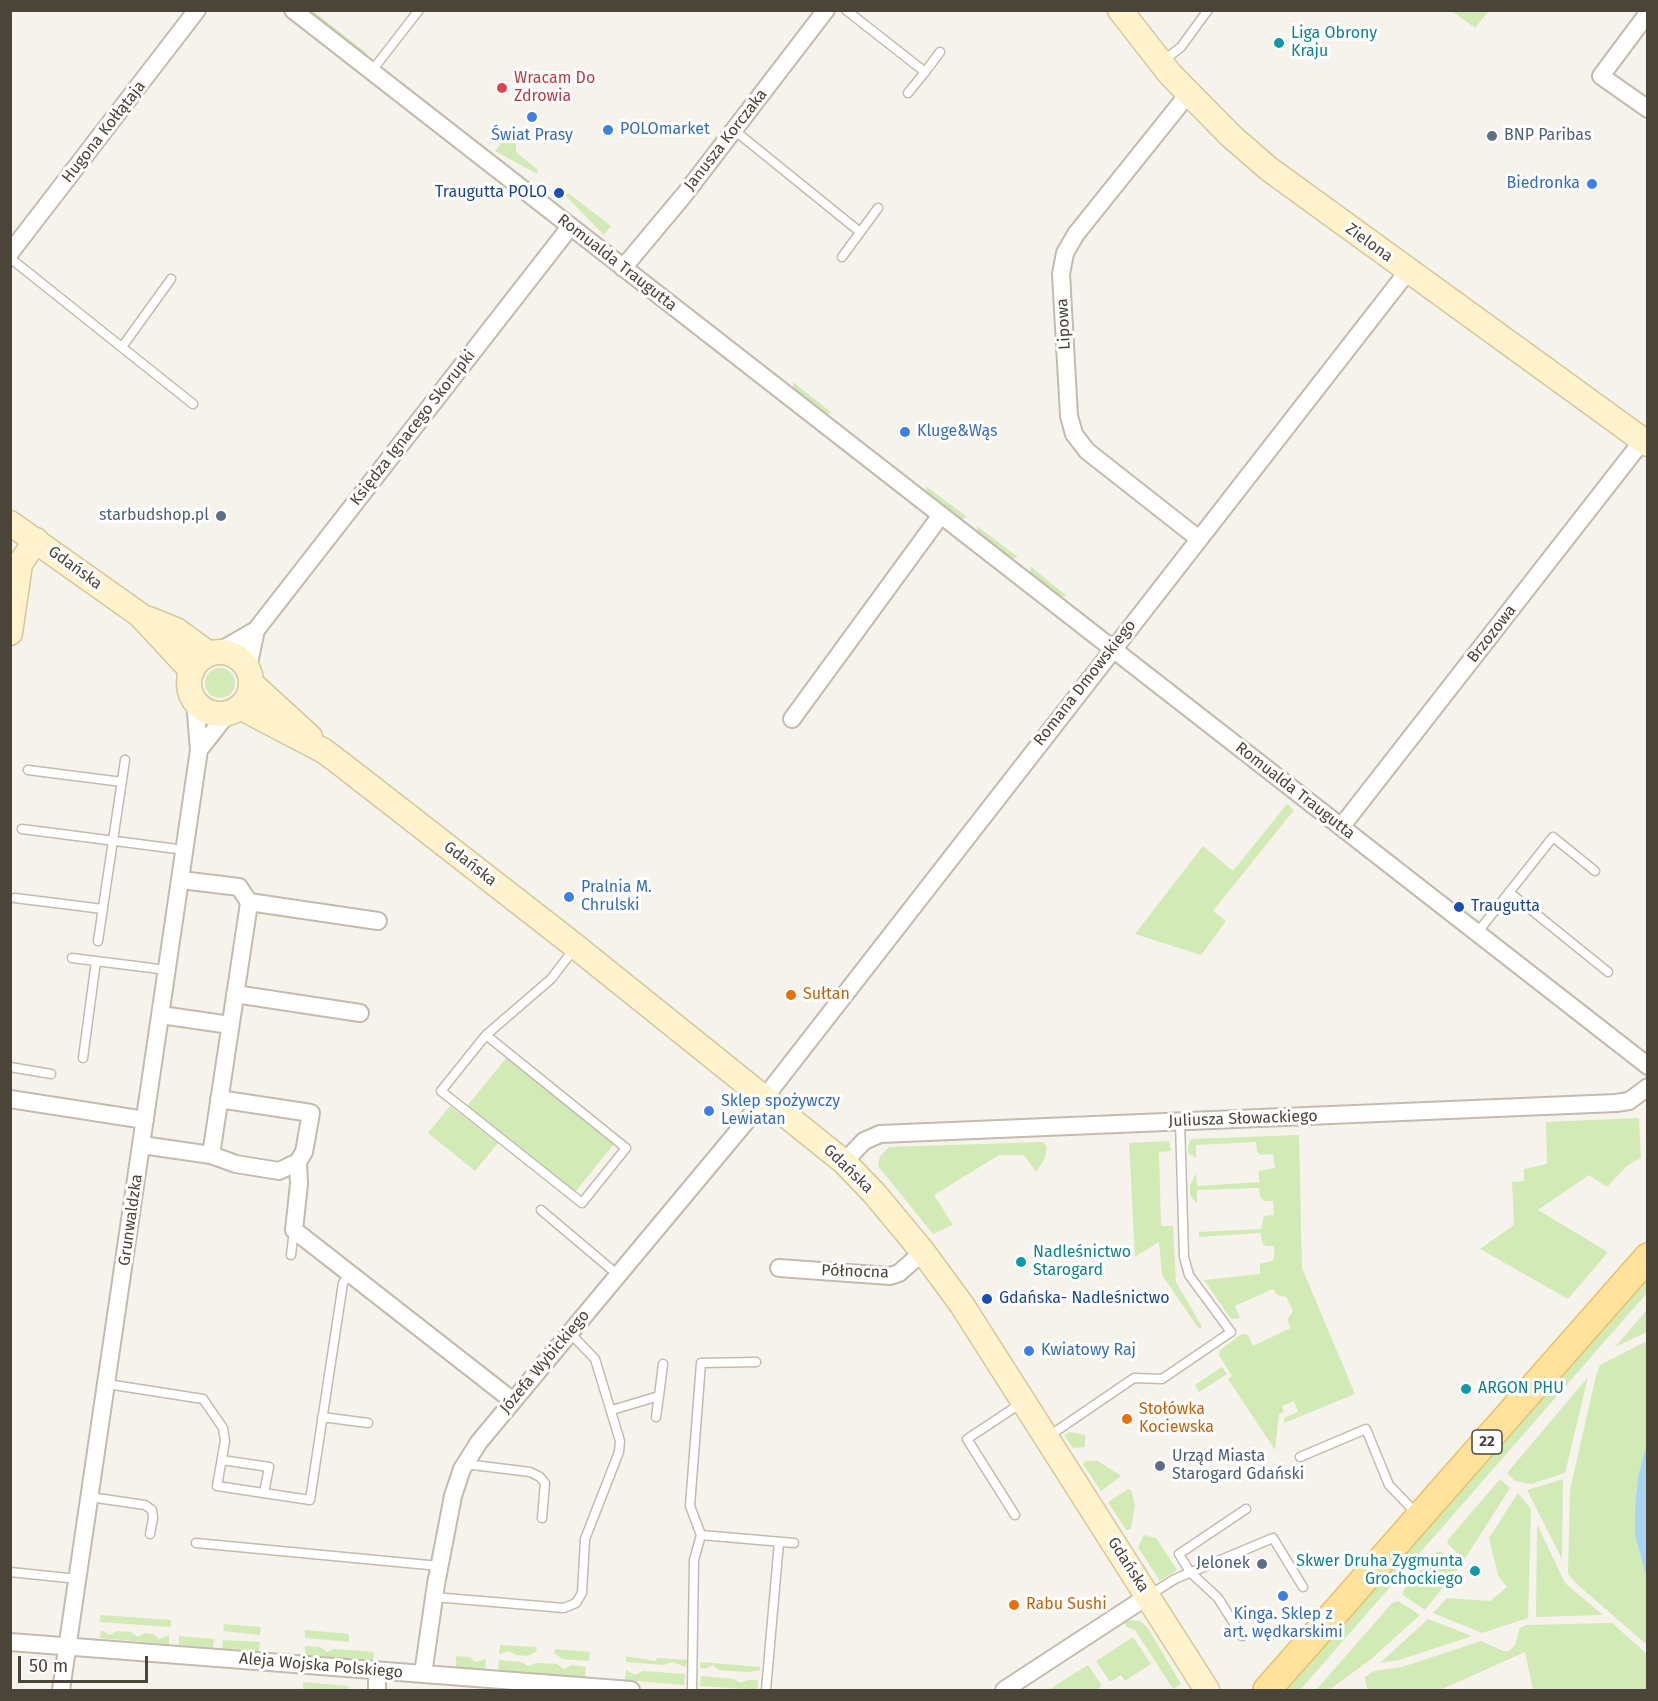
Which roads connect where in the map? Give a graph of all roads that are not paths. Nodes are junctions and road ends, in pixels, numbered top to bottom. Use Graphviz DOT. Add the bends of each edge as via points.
graph roads {
  1 [pos="197,10"];
  2 [pos="293,10"];
  3 [pos="419,10"];
  4 [pos="826,10"];
  5 [pos="846,10"];
  6 [pos="1120,10"];
  7 [pos="1208,10"];
  8 [pos="1647,13"];
  9 [pos="940,52"];
  10 [pos="1161,63"];
  11 [pos="371,72"];
  12 [pos="925,72"];
  13 [pos="908,93"];
  14 [pos="1189,93"];
  15 [pos="1647,109"];
  16 [pos="733,129"];
  17 [pos="878,208"];
  18 [pos="570,227"];
  19 [pos="860,232"];
  20 [pos="10,253"];
  21 [pos="842,257"];
  22 [pos="10,258"];
  23 [pos="623,268"];
  24 [pos="1408,271"];
  25 [pos="171,279"];
  26 [pos="122,347"];
  27 [pos="193,404"];
  28 [pos="1641,445"];
  29 [pos="942,515"];
  30 [pos="10,523"];
  31 [pos="36,540"];
  32 [pos="1199,540"];
  33 [pos="140,615"];
  34 [pos="256,630"];
  35 [pos="10,633"];
  36 [pos="1113,648"];
  37 [pos="213,653"];
  38 [pos="192,671"];
  39 [pos="249,676"];
  40 [pos="195,701"];
  41 [pos="234,710"];
  42 [pos="792,719"];
  43 [pos="199,750"];
  44 [pos="324,751"];
  45 [pos="125,760"];
  46 [pos="28,770"];
  47 [pos="122,782"];
  48 [pos="1341,827"];
  49 [pos="22,829"];
  50 [pos="113,841"];
  51 [pos="185,850"];
  52 [pos="1594,871"];
  53 [pos="181,880"];
  54 [pos="1509,892"];
  55 [pos="15,898"];
  56 [pos="249,902"];
  57 [pos="103,909"];
  58 [pos="378,921"];
  59 [pos="1477,933"];
  60 [pos="98,941"];
  61 [pos="576,947"];
  62 [pos="72,958"];
  63 [pos="96,961"];
  64 [pos="168,970"];
  65 [pos="1608,972"];
  66 [pos="235,994"];
  67 [pos="360,1014"];
  68 [pos="161,1015"];
  69 [pos="230,1025"];
  70 [pos="486,1035"];
  71 [pos="83,1058"];
  72 [pos="1647,1066"];
  73 [pos="10,1067"];
  74 [pos="51,1074"];
  75 [pos="1647,1087"];
  76 [pos="765,1097"];
  77 [pos="10,1099"];
  78 [pos="219,1099"];
  79 [pos="146,1120"];
  80 [pos="1180,1122"];
  81 [pos="142,1145"];
  82 [pos="211,1155"];
  83 [pos="298,1162"];
  84 [pos="844,1162"];
  85 [pos="541,1210"];
  86 [pos="294,1230"];
  87 [pos="923,1252"];
  88 [pos="291,1255"];
  89 [pos="1647,1257"];
  90 [pos="779,1268"];
  91 [pos="350,1273"];
  92 [pos="618,1275"];
  93 [pos="570,1333"];
  94 [pos="756,1362"];
  95 [pos="663,1364"];
  96 [pos="106,1384"];
  97 [pos="659,1396"];
  98 [pos="513,1401"];
  99 [pos="1023,1401"];
  100 [pos="612,1410"];
  101 [pos="322,1417"];
  102 [pos="656,1417"];
  103 [pos="368,1424"];
  104 [pos="1046,1438"];
  105 [pos="1300,1457"];
  106 [pos="222,1460"];
  107 [pos="465,1464"];
  108 [pos="264,1493"];
  109 [pos="90,1497"];
  110 [pos="1246,1509"];
  111 [pos="1016,1515"];
  112 [pos="1421,1517"];
  113 [pos="542,1518"];
  114 [pos="150,1534"];
  115 [pos="701,1535"];
  116 [pos="779,1542"];
  117 [pos="196,1543"];
  118 [pos="794,1544"];
  119 [pos="439,1566"];
  120 [pos="10,1572"];
  121 [pos="1190,1572"];
  122 [pos="78,1579"];
  123 [pos="1304,1587"];
  124 [pos="1148,1596"];
  125 [pos="434,1597"];
  126 [pos="1242,1636"];
  127 [pos="10,1642"];
  128 [pos="69,1646"];
  129 [pos="378,1671"];
  130 [pos="423,1674"];
  131 [pos="61,1690"];
  132 [pos="377,1690"];
  133 [pos="631,1690"];
  134 [pos="692,1690"];
  135 [pos="766,1690"];
  136 [pos="1004,1690"];
  137 [pos="1207,1690"];
  138 [pos="1267,1690"];
  1 -- 20 [label="street, Hugona Kołłątaja"];
  2 -- 11 [label="street, Romualda Traugutta"];
  3 -- 11 [label="lane"];
  4 -- 16 [label="street, Janusza Korczaka"];
  5 -- 12 [label="lane"];
  6 -- 10 [label="main road, Zielona"];
  7 -- 10 [label="lane" via="1181,47"];
  8 -- 15 [label="street" via="1601,76"];
  9 -- 12 [label="lane"];
  10 -- 14 [label="main road, Zielona"];
  11 -- 18 [label="street, Romualda Traugutta"];
  12 -- 13 [label="lane"];
  14 -- 24 [label="main road, Zielona" via="1269,169"];
  14 -- 32 [label="street, Lipowa" via="1076,234 1065,253 1061,274 1069,416 1074,434 1087,451"];
  16 -- 19 [label="lane"];
  16 -- 23 [label="street, Janusza Korczaka"];
  17 -- 19 [label="lane"];
  18 -- 23 [label="street, Romualda Traugutta"];
  18 -- 34 [label="street, Księdza Ignacego Skorupki"];
  19 -- 21 [label="lane"];
  22 -- 26 [label="lane"];
  23 -- 29 [label="street, Romualda Traugutta"];
  24 -- 28 [label="main road, Zielona"];
  24 -- 32 [label="street, Romana Dmowskiego"];
  25 -- 26 [label="lane"];
  26 -- 27 [label="lane"];
  28 -- 48 [label="street, Brzozowa"];
  29 -- 36 [label="street, Romualda Traugutta"];
  29 -- 42 [label="street"];
  30 -- 31 [label="main road, Gdańska"];
  31 -- 33 [label="main road, Gdańska"];
  31 -- 35 [label="main road" via="20,564"];
  32 -- 36 [label="street, Romana Dmowskiego"];
  33 -- 37 [label="main road, Gdańska" via="176,630"];
  33 -- 38 [label="main road, Gdańska"];
  34 -- 37 [label="street, Księdza Ignacego Skorupki"];
  34 -- 39 [label="street, Księdza Ignacego Skorupki"];
  36 -- 48 [label="street, Romualda Traugutta"];
  36 -- 76 [label="street, Romana Dmowskiego"];
  37 -- 38 [label="main road" via="198,660"];
  37 -- 39 [label="main road" via="235,656"];
  38 -- 40 [label="main road" via="189,681"];
  39 -- 41 [label="main road" via="248,696"];
  39 -- 44 [label="main road, Gdańska"];
  40 -- 41 [label="main road" via="210,712"];
  40 -- 43 [label="street, Grunwaldzka"];
  41 -- 43 [label="street"];
  41 -- 44 [label="main road, Gdańska"];
  43 -- 51 [label="street, Grunwaldzka"];
  44 -- 61 [label="main road, Gdańska"];
  45 -- 47 [label="lane"];
  46 -- 47 [label="lane"];
  47 -- 50 [label="lane"];
  48 -- 59 [label="street, Romualda Traugutta"];
  49 -- 50 [label="lane"];
  50 -- 51 [label="lane"];
  50 -- 57 [label="lane"];
  51 -- 53 [label="street, Grunwaldzka"];
  52 -- 54 [label="lane" via="1553,837"];
  53 -- 56 [label="street" via="239,888"];
  53 -- 64 [label="street, Grunwaldzka"];
  54 -- 59 [label="lane"];
  54 -- 65 [label="lane"];
  55 -- 57 [label="lane"];
  56 -- 58 [label="street"];
  56 -- 66 [label="street"];
  57 -- 60 [label="lane"];
  59 -- 72 [label="street, Romualda Traugutta"];
  61 -- 70 [label="lane" via="551,980"];
  61 -- 76 [label="main road, Gdańska"];
  62 -- 63 [label="lane"];
  63 -- 64 [label="lane"];
  63 -- 71 [label="lane"];
  64 -- 68 [label="street, Grunwaldzka"];
  66 -- 67 [label="street"];
  66 -- 69 [label="street"];
  68 -- 69 [label="street"];
  68 -- 79 [label="street, Grunwaldzka"];
  69 -- 78 [label="street"];
  70 -- 70 [label="lane" via="441,1091 582,1203 626,1148"];
  73 -- 74 [label="lane"];
  75 -- 80 [label="street, Juliusza Słowackiego" via="1629,1101 1616,1103"];
  76 -- 84 [label="main road, Gdańska"];
  76 -- 92 [label="street, Józefa Wybickiego"];
  77 -- 79 [label="street"];
  78 -- 82 [label="street"];
  78 -- 83 [label="street" via="311,1113 304,1152"];
  79 -- 81 [label="street, Grunwaldzka"];
  80 -- 84 [label="street, Juliusza Słowackiego" via="880,1134 864,1141"];
  80 -- 104 [label="lane" via="1184,1257 1189,1275 1231,1332 1162,1379 1134,1378"];
  81 -- 82 [label="street"];
  81 -- 96 [label="street, Grunwaldzka"];
  82 -- 83 [label="street" via="236,1164 279,1171"];
  83 -- 86 [label="street"];
  84 -- 87 [label="main road, Gdańska"];
  85 -- 92 [label="lane"];
  86 -- 88 [label="lane"];
  86 -- 91 [label="street"];
  87 -- 90 [label="street, Północna" via="893,1275"];
  87 -- 99 [label="main road, Gdańska"];
  89 -- 112 [label="main road, 22"];
  91 -- 98 [label="street"];
  91 -- 101 [label="lane" via="343,1283"];
  92 -- 93 [label="street, Józefa Wybickiego"];
  93 -- 98 [label="street, Józefa Wybickiego"];
  93 -- 100 [label="lane" via="595,1359"];
  94 -- 115 [label="lane" via="701,1363 690,1506"];
  95 -- 97 [label="lane"];
  96 -- 106 [label="lane" via="203,1399 223,1428"];
  96 -- 109 [label="street, Grunwaldzka"];
  97 -- 100 [label="lane"];
  97 -- 102 [label="lane"];
  98 -- 107 [label="street, Józefa Wybickiego"];
  99 -- 104 [label="main road, Gdańska"];
  99 -- 111 [label="lane" via="967,1439"];
  100 -- 125 [label="lane" via="619,1452 585,1539 582,1593 576,1603 564,1608"];
  101 -- 103 [label="lane"];
  101 -- 108 [label="lane" via="310,1500"];
  104 -- 124 [label="main road, Gdańska"];
  105 -- 112 [label="lane" via="1366,1429 1389,1485"];
  106 -- 108 [label="lane" via="217,1486"];
  106 -- 108 [label="lane" via="269,1467"];
  107 -- 113 [label="lane" via="530,1472 540,1477 544,1483"];
  107 -- 119 [label="street, Józefa Wybickiego" via="453,1496"];
  109 -- 114 [label="lane" via="145,1505 152,1510"];
  109 -- 122 [label="street, Grunwaldzka"];
  110 -- 121 [label="lane" via="1179,1554"];
  112 -- 138 [label="main road, 22"];
  115 -- 116 [label="lane"];
  115 -- 134 [label="lane" via="694,1560"];
  116 -- 118 [label="lane"];
  116 -- 135 [label="lane"];
  117 -- 119 [label="lane"];
  119 -- 125 [label="street, Józefa Wybickiego"];
  120 -- 122 [label="lane"];
  121 -- 123 [label="lane" via="1273,1538"];
  121 -- 124 [label="lane"];
  121 -- 126 [label="lane" via="1218,1598"];
  122 -- 128 [label="street, Grunwaldzka"];
  124 -- 136 [label="street"];
  124 -- 137 [label="main road, Gdańska"];
  125 -- 130 [label="street, Józefa Wybickiego"];
  127 -- 128 [label="street, Aleja Wojska Polskiego"];
  128 -- 129 [label="street, Aleja Wojska Polskiego"];
  128 -- 131 [label="street, Grunwaldzka"];
  129 -- 130 [label="street, Aleja Wojska Polskiego"];
  129 -- 132 [label="street"];
  130 -- 133 [label="street, Aleja Wojska Polskiego"];
}
